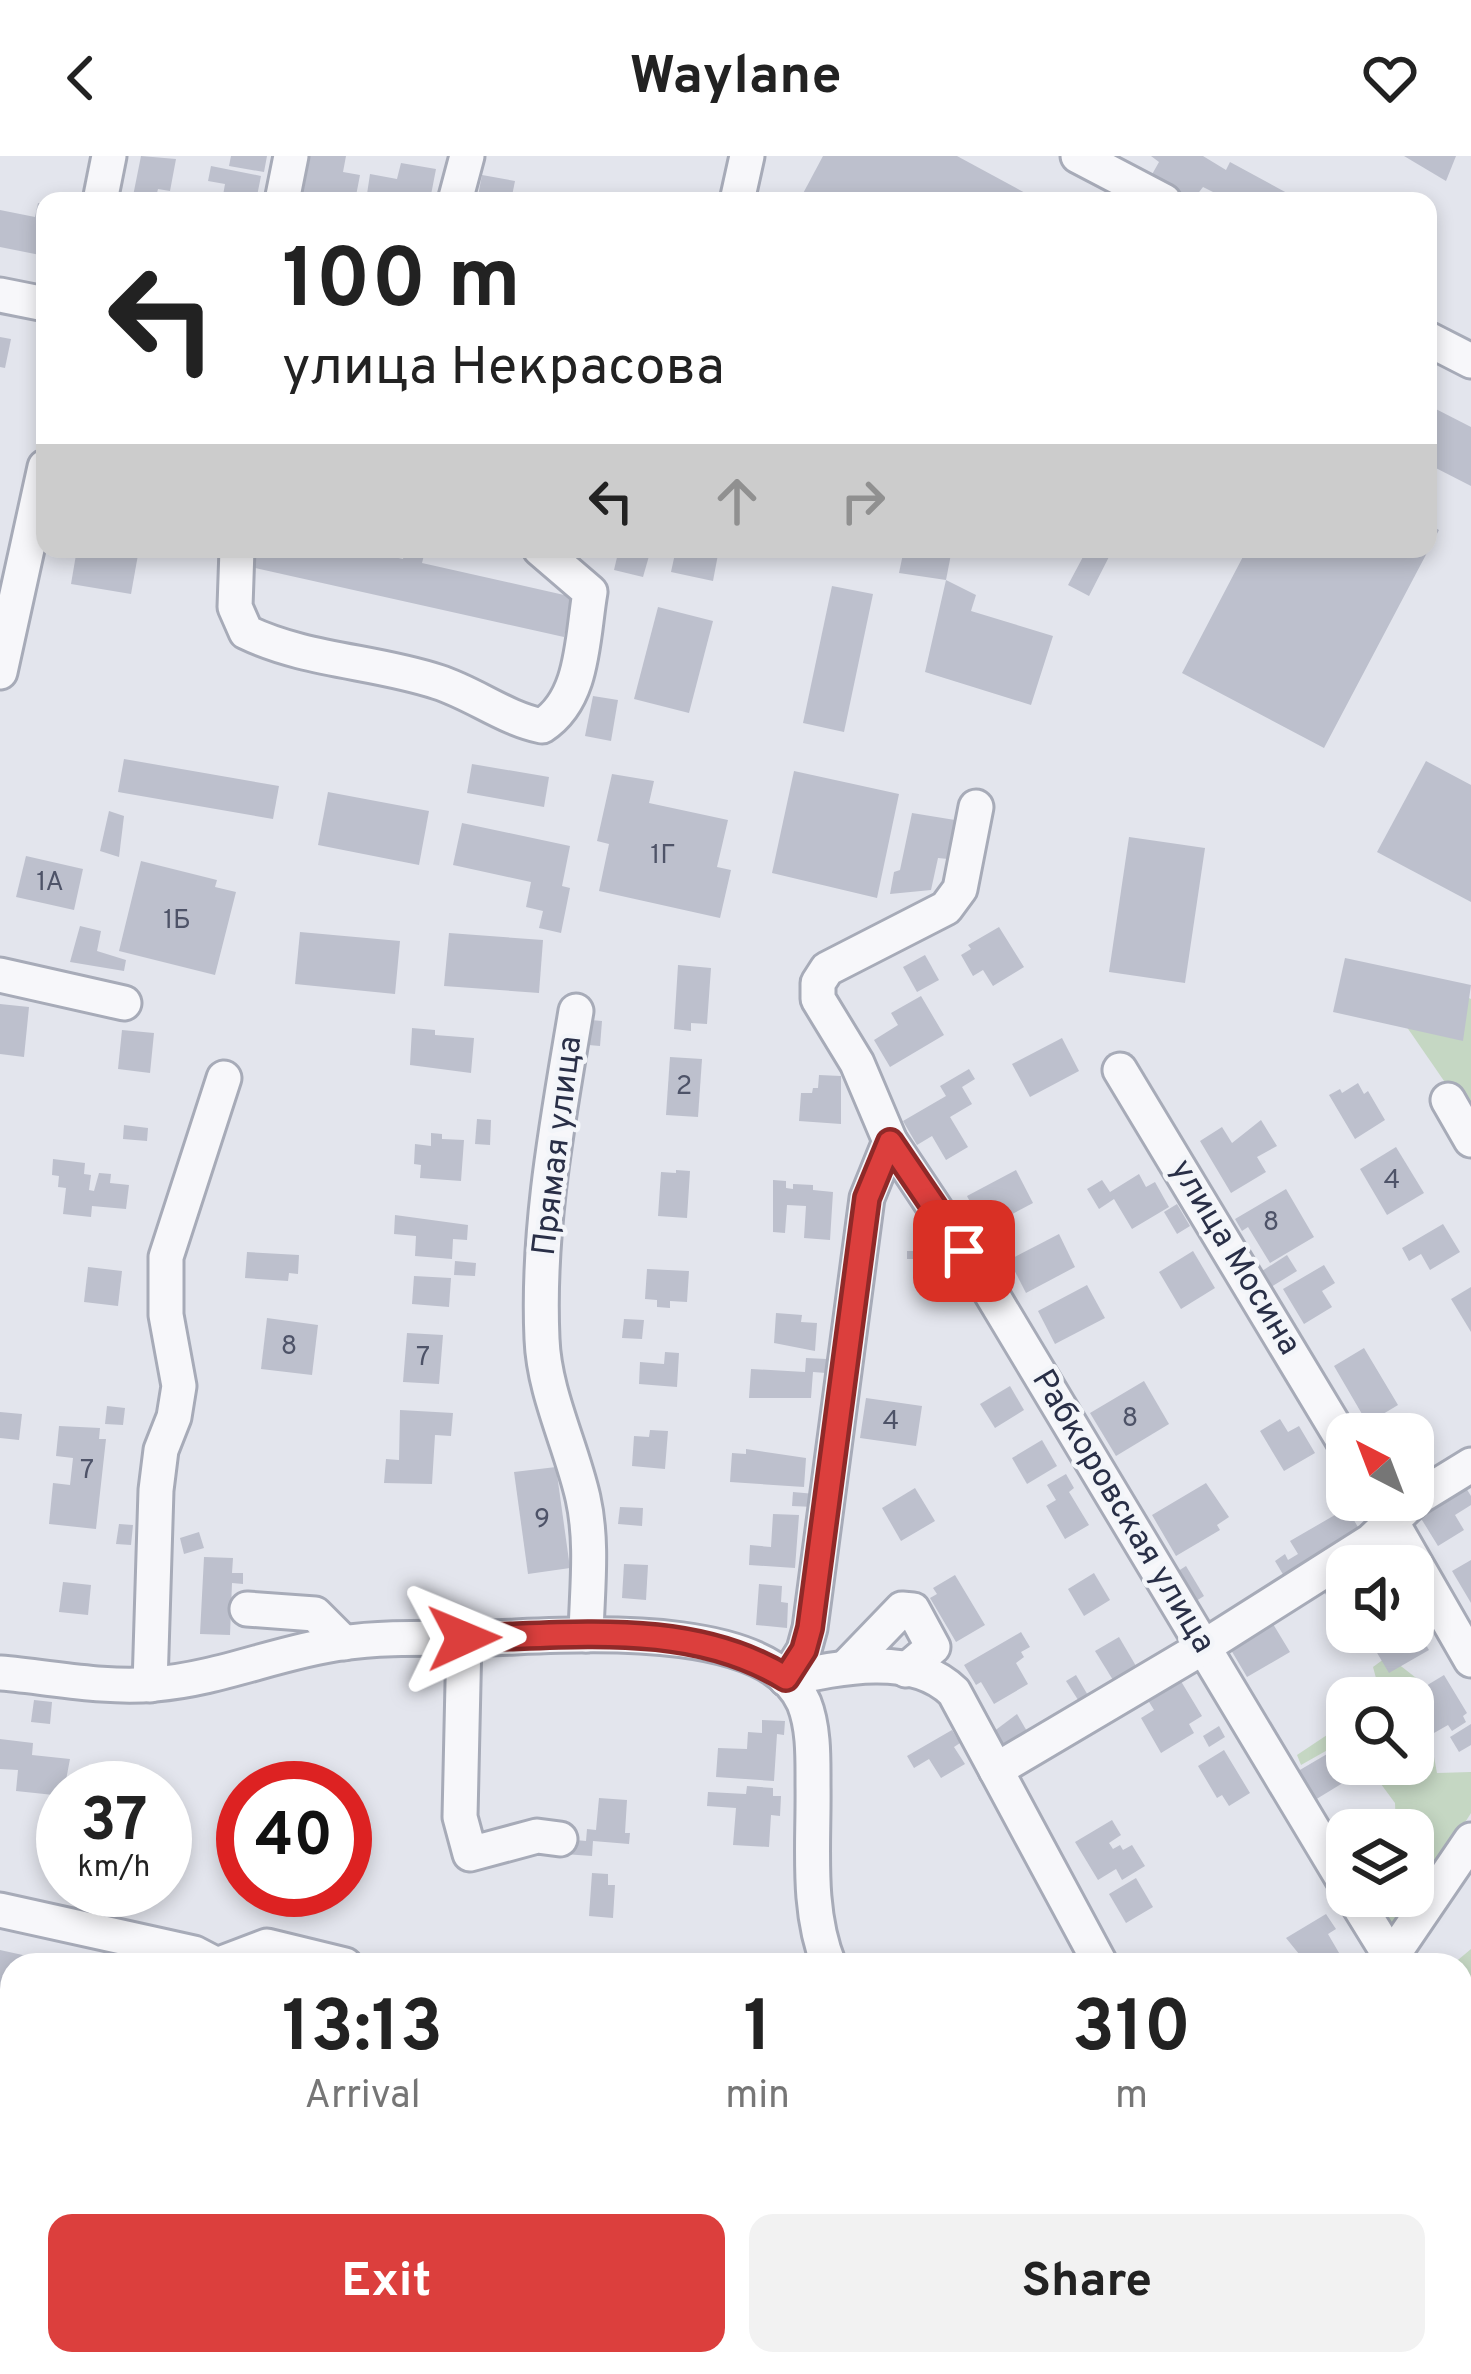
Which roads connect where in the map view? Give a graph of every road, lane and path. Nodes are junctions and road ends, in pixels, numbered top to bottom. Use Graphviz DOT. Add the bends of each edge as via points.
graph roads {
  1 [pos="109,156"];
  2 [pos="291,156"];
  3 [pos="467,156"];
  4 [pos="747,156"];
  5 [pos="1078,156"];
  6 [pos="102,192"];
  7 [pos="284,192"];
  8 [pos="457,192"];
  9 [pos="739,192"];
  10 [pos="1147,192"];
  11 [pos="0,295"];
  12 [pos="36,302"];
  13 [pos="1437,344"];
  14 [pos="1471,362"];
  15 [pos="36,489"];
  16 [pos="14,544"];
  17 [pos="237,558"];
  18 [pos="550,558"];
  19 [pos="0,672"];
  20 [pos="976,807"];
  21 [pos="0,975"];
  22 [pos="124,1003"];
  23 [pos="576,1011"];
  24 [pos="1120,1070"];
  25 [pos="224,1078"];
  26 [pos="1448,1100"];
  27 [pos="1471,1140"];
  28 [pos="890,1142"];
  29 [pos="1327,1413"];
  30 [pos="1471,1465"];
  31 [pos="1434,1488"];
  32 [pos="1381,1521"];
  33 [pos="1392,1521"];
  34 [pos="247,1609"];
  35 [pos="586,1635"];
  36 [pos="464,1638"];
  37 [pos="344,1642"];
  38 [pos="1202,1648"];
  39 [pos="1471,1660"];
  40 [pos="848,1665"];
  41 [pos="906,1670"];
  42 [pos="0,1673"];
  43 [pos="786,1678"];
  44 [pos="150,1685"];
  45 [pos="996,1770"];
  46 [pos="560,1839"];
  47 [pos="1471,1840"];
  48 [pos="1326,1852"];
  49 [pos="0,1910"];
  50 [pos="1364,1917"];
  51 [pos="194,1953"];
  52 [pos="249,1953"];
  53 [pos="296,1953"];
  54 [pos="824,1953"];
  55 [pos="1095,1953"];
  56 [pos="1384,1953"];
  57 [pos="1393,1953"];
  1 -- 6 [label="street"];
  2 -- 7 [label="street"];
  3 -- 8 [label="street"];
  4 -- 9 [label="street"];
  5 -- 10 [label="street"];
  11 -- 12 [label="street"];
  13 -- 14 [label="street"];
  15 -- 16 [label="street"];
  16 -- 19 [label="street"];
  17 -- 18 [label="street" via="235,607 246,632 274,646 438,682 542,726 561,714 573,691 590,592"];
  20 -- 28 [label="street, Рабкоровская улица" via="960,889 946,908 827,969 818,983 818,999 857,1063"];
  21 -- 22 [label="street"];
  23 -- 35 [label="street, Прямая улица" via="546,1201 542,1339 589,1537"];
  24 -- 29 [label="street, улица Мосина"];
  25 -- 44 [label="street" via="166,1257 179,1386 156,1490"];
  26 -- 27 [label="street"];
  28 -- 38 [label="street, Рабкоровская улица" via="988,1288"];
  28 -- 43 [label="street" via="867,1198 810,1628"];
  30 -- 31 [label="street"];
  32 -- 38 [label="street" via="1371,1541"];
  33 -- 39 [label="street"];
  34 -- 37 [label="street" via="315,1614"];
  35 -- 36 [label="street"];
  35 -- 43 [label="street" via="716,1646"];
  36 -- 37 [label="street"];
  36 -- 46 [label="street" via="460,1817 470,1854 537,1836"];
  37 -- 44 [label="street"];
  38 -- 45 [label="street"];
  38 -- 48 [label="street, Рабкоровская улица"];
  40 -- 41 [label="street"];
  40 -- 41 [label="street" via="902,1609 914,1610 933,1647"];
  40 -- 43 [label="street"];
  41 -- 45 [label="street" via="954,1692"];
  42 -- 44 [label="street"];
  43 -- 54 [label="street" via="803,1702 813,1747 815,1908"];
  45 -- 55 [label="street"];
  47 -- 57 [label="street"];
  49 -- 51 [label="street"];
  50 -- 56 [label="street"];
  52 -- 53 [label="street" via="267,1946"];
}
